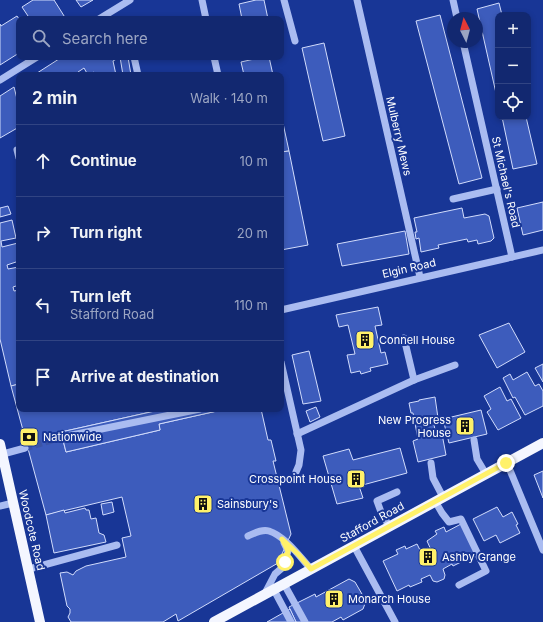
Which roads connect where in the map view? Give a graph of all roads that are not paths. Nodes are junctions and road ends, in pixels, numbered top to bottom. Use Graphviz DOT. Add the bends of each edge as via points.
graph roads {
  1 [pos="130,0"];
  2 [pos="202,0"];
  3 [pos="284,0"];
  4 [pos="357,0"];
  5 [pos="453,0"];
  6 [pos="456,12"];
  7 [pos="104,16"];
  8 [pos="205,16"];
  9 [pos="295,41"];
  10 [pos="464,48"];
  11 [pos="32,60"];
  12 [pos="135,60"];
  13 [pos="215,60"];
  14 [pos="137,72"];
  15 [pos="217,72"];
  16 [pos="0,80"];
  17 [pos="497,189"];
  18 [pos="453,199"];
  19 [pos="543,250"];
  20 [pos="512,257"];
  21 [pos="420,277"];
  22 [pos="284,309"];
  23 [pos="404,338"];
  24 [pos="455,365"];
  25 [pos="414,380"];
  26 [pos="284,392"];
  27 [pos="185,412"];
  28 [pos="297,434"];
  29 [pos="62,437"];
  30 [pos="474,440"];
  31 [pos="543,443"];
  32 [pos="0,444"];
  33 [pos="25,448"];
  34 [pos="3,454"];
  35 [pos="506,463"];
  36 [pos="431,464"];
  37 [pos="296,472"];
  38 [pos="486,474"];
  39 [pos="398,492"];
  40 [pos="439,499"];
  41 [pos="13,502"];
  42 [pos="0,506"];
  43 [pos="389,526"];
  44 [pos="248,536"];
  45 [pos="282,539"];
  46 [pos="117,545"];
  47 [pos="354,546"];
  48 [pos="543,550"];
  49 [pos="29,569"];
  50 [pos="311,569"];
  51 [pos="284,584"];
  52 [pos="459,586"];
  53 [pos="274,590"];
  54 [pos="264,595"];
  55 [pos="40,622"];
  56 [pos="214,622"];
  57 [pos="291,622"];
  58 [pos="304,622"];
  59 [pos="395,622"];
  1 -- 7 [label="street"];
  2 -- 8 [label="street"];
  3 -- 9 [label="street"];
  4 -- 21 [label="street, Mulberry Mews"];
  5 -- 6 [label="street"];
  10 -- 17 [label="street, St Michael's Road"];
  11 -- 16 [label="street"];
  12 -- 14 [label="street"];
  13 -- 15 [label="street"];
  17 -- 18 [label="street"];
  17 -- 20 [label="street, St Michael's Road"];
  19 -- 20 [label="street, Elgin Road"];
  20 -- 21 [label="street, Elgin Road"];
  21 -- 22 [label="street, Elgin Road"];
  23 -- 25 [label="street"];
  24 -- 25 [label="street"];
  25 -- 28 [label="street"];
  26 -- 28 [label="street"];
  27 -- 29 [label="street"];
  28 -- 37 [label="street" via="301,450"];
  30 -- 38 [label="street" via="477,459"];
  31 -- 35 [label="main road, Stafford Road"];
  32 -- 34 [label="main road, Woodcote Road"];
  33 -- 34 [label="street"];
  34 -- 41 [label="main road, Woodcote Road"];
  35 -- 38 [label="main road, Stafford Road"];
  35 -- 48 [label="street"];
  36 -- 40 [label="street"];
  38 -- 40 [label="main road, Stafford Road"];
  39 -- 43 [label="street" via="377,501"];
  40 -- 43 [label="main road, Stafford Road"];
  40 -- 52 [label="street" via="442,513 449,522 461,519 486,571"];
  41 -- 42 [label="street"];
  41 -- 49 [label="main road, Woodcote Road"];
  43 -- 47 [label="main road, Stafford Road"];
  44 -- 45 [label="street" via="269,531"];
  45 -- 50 [label="street"];
  45 -- 54 [label="street" via="288,551 285,562"];
  46 -- 49 [label="street"];
  47 -- 50 [label="main road, Stafford Road"];
  47 -- 59 [label="street"];
  49 -- 55 [label="main road, Woodcote Road"];
  50 -- 51 [label="main road, Stafford Road"];
  51 -- 53 [label="main road, Stafford Road"];
  51 -- 58 [label="street"];
  53 -- 54 [label="main road, Stafford Road"];
  53 -- 57 [label="street"];
  54 -- 56 [label="main road, Stafford Road"];
}
